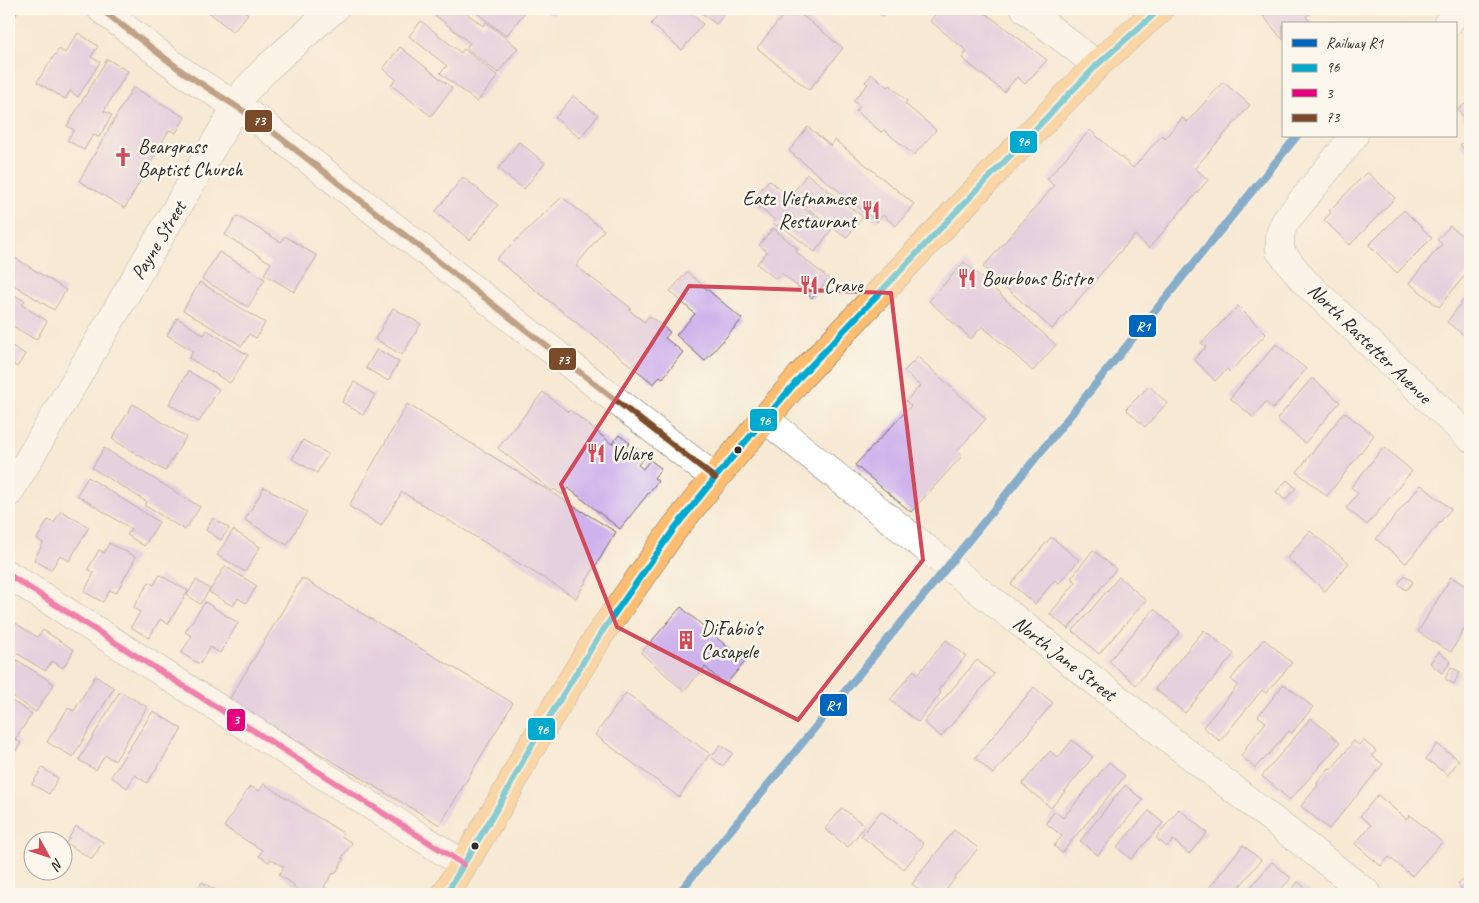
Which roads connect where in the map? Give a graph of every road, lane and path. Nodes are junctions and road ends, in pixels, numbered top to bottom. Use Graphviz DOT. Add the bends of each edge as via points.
graph roads {
  1 [pos="101,9"];
  2 [pos="334,9"];
  3 [pos="1025,9"];
  4 [pos="1160,9"];
  5 [pos="1459,9"];
  6 [pos="1449,22"];
  7 [pos="1097,66"];
  8 [pos="236,107"];
  9 [pos="1352,138"];
  10 [pos="764,418"];
  11 [pos="1470,438"];
  12 [pos="715,478"];
  13 [pos="9,493"];
  14 [pos="9,575"];
  15 [pos="463,864"];
  16 [pos="446,894"];
  17 [pos="1368,894"];
  1 -- 8 [label="street" via="183,72"];
  2 -- 8 [label="street, Payne Street" via="269,66 246,90"];
  3 -- 7 [label="street"];
  4 -- 7 [label="main road"];
  5 -- 6 [label="street"];
  7 -- 10 [label="main road"];
  8 -- 12 [label="street" via="260,122"];
  8 -- 13 [label="street, Payne Street"];
  9 -- 11 [label="street, North Rastetter Avenue" via="1285,222 1280,234 1280,251 1304,280"];
  10 -- 12 [label="main road"];
  10 -- 17 [label="street, North Jane Street" via="968,582"];
  12 -- 15 [label="main road" via="674,529 600,636"];
  14 -- 15 [label="street"];
  15 -- 16 [label="main road"];
}
